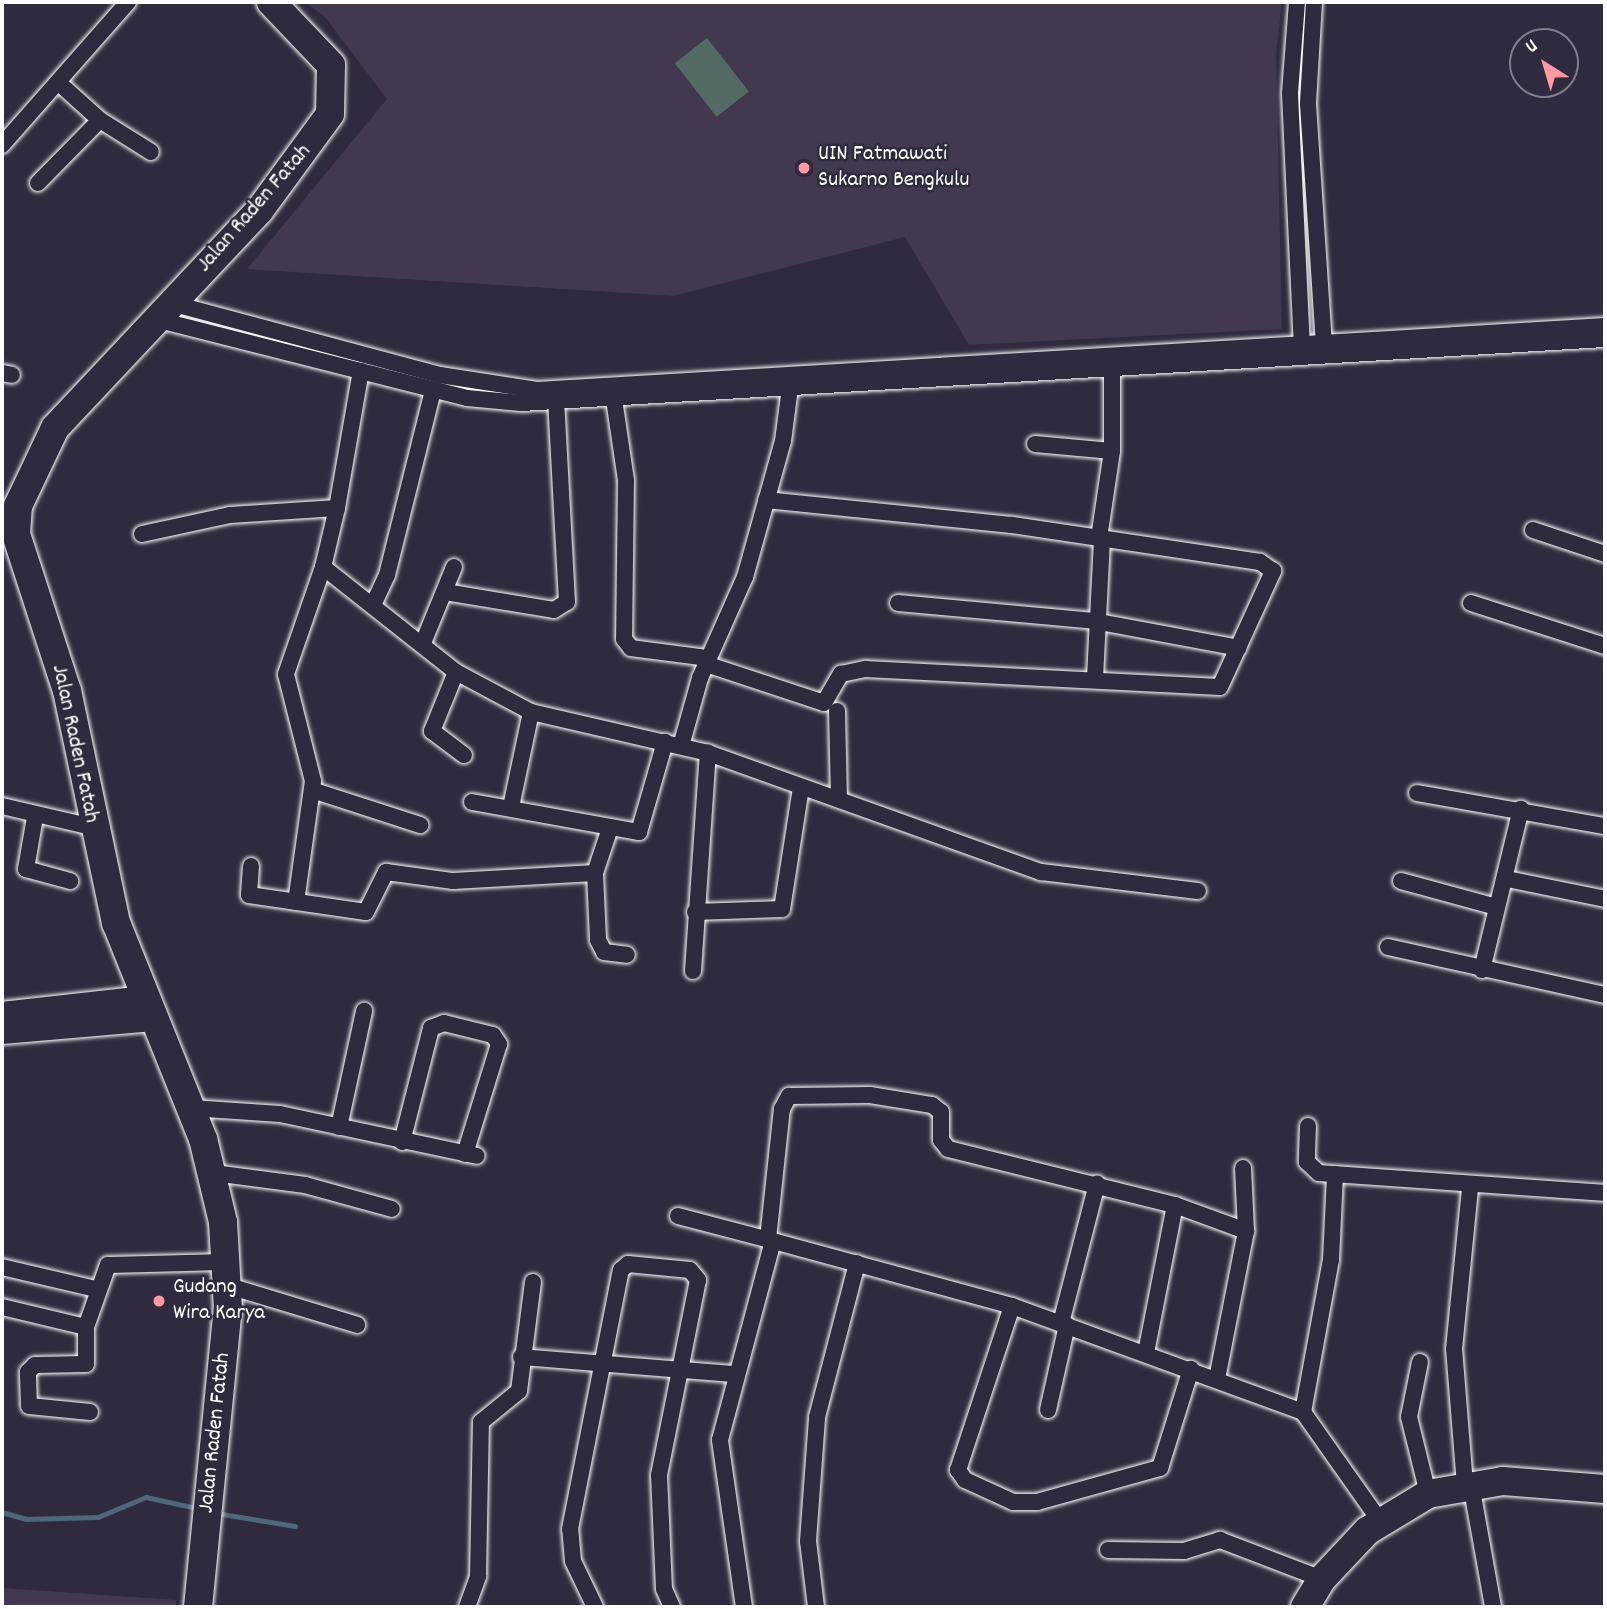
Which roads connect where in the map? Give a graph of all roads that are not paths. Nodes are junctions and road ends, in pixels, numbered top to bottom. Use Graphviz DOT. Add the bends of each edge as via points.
graph roads {
  1 [pos="128,2"];
  2 [pos="271,2"];
  3 [pos="1297,2"];
  4 [pos="1314,2"];
  5 [pos="60,85"];
  6 [pos="100,120"];
  7 [pos="2,145"];
  8 [pos="151,152"];
  9 [pos="38,183"];
  10 [pos="1307,259"];
  11 [pos="163,311"];
  12 [pos="1605,326"];
  13 [pos="1605,339"];
  14 [pos="1324,342"];
  15 [pos="1432,342"];
  16 [pos="1302,350"];
  17 [pos="1113,360"];
  18 [pos="994,367"];
  19 [pos="361,371"];
  20 [pos="752,381"];
  21 [pos="439,386"];
  22 [pos="790,388"];
  23 [pos="614,399"];
  24 [pos="556,402"];
  25 [pos="1035,444"];
  26 [pos="1112,451"];
  27 [pos="766,500"];
  28 [pos="337,508"];
  29 [pos="1533,530"];
  30 [pos="142,534"];
  31 [pos="9,535"];
  32 [pos="1100,539"];
  33 [pos="1605,554"];
  34 [pos="323,567"];
  35 [pos="454,567"];
  36 [pos="445,592"];
  37 [pos="898,603"];
  38 [pos="1471,603"];
  39 [pos="373,605"];
  40 [pos="1094,621"];
  41 [pos="423,643"];
  42 [pos="1605,646"];
  43 [pos="1239,648"];
  44 [pos="707,661"];
  45 [pos="456,672"];
  46 [pos="1095,678"];
  47 [pos="837,711"];
  48 [pos="531,712"];
  49 [pos="673,744"];
  50 [pos="708,753"];
  51 [pos="464,755"];
  52 [pos="801,787"];
  53 [pos="312,790"];
  54 [pos="1417,793"];
  55 [pos="839,797"];
  56 [pos="472,802"];
  57 [pos="2,806"];
  58 [pos="511,807"];
  59 [pos="1521,809"];
  60 [pos="35,817"];
  61 [pos="420,825"];
  62 [pos="1605,826"];
  63 [pos="92,827"];
  64 [pos="610,828"];
  65 [pos="250,866"];
  66 [pos="595,873"];
  67 [pos="1507,879"];
  68 [pos="71,881"];
  69 [pos="1401,881"];
  70 [pos="1198,891"];
  71 [pos="1605,899"];
  72 [pos="296,902"];
  73 [pos="1497,907"];
  74 [pos="695,912"];
  75 [pos="1388,947"];
  76 [pos="627,955"];
  77 [pos="1482,970"];
  78 [pos="693,971"];
  79 [pos="1605,995"];
  80 [pos="149,1008"];
  81 [pos="364,1011"];
  82 [pos="2,1014"];
  83 [pos="2,1032"];
  84 [pos="191,1108"];
  85 [pos="1308,1126"];
  86 [pos="339,1127"];
  87 [pos="402,1142"];
  88 [pos="1243,1168"];
  89 [pos="214,1174"];
  90 [pos="1335,1174"];
  91 [pos="1097,1184"];
  92 [pos="1470,1188"];
  93 [pos="1605,1193"];
  94 [pos="1175,1205"];
  95 [pos="392,1209"];
  96 [pos="678,1216"];
  97 [pos="1246,1231"];
  98 [pos="771,1240"];
  99 [pos="857,1263"];
  100 [pos="2,1267"];
  101 [pos="227,1274"];
  102 [pos="533,1282"];
  103 [pos="96,1289"];
  104 [pos="1012,1306"];
  105 [pos="2,1307"];
  106 [pos="1064,1324"];
  107 [pos="356,1325"];
  108 [pos="86,1327"];
  109 [pos="1146,1353"];
  110 [pos="521,1357"];
  111 [pos="1420,1362"];
  112 [pos="606,1363"];
  113 [pos="681,1368"];
  114 [pos="1191,1368"];
  115 [pos="734,1374"];
  116 [pos="1217,1379"];
  117 [pos="1048,1410"];
  118 [pos="90,1412"];
  119 [pos="1303,1412"];
  120 [pos="1605,1489"];
  121 [pos="1469,1493"];
  122 [pos="1428,1494"];
  123 [pos="1605,1507"];
  124 [pos="1380,1521"];
  125 [pos="1108,1550"];
  126 [pos="1322,1579"];
  127 [pos="198,1607"];
  128 [pos="467,1607"];
  129 [pos="595,1607"];
  130 [pos="672,1607"];
  131 [pos="744,1607"];
  132 [pos="816,1607"];
  133 [pos="1305,1607"];
  134 [pos="1328,1607"];
  135 [pos="1493,1607"];
  1 -- 5 [label="street"];
  2 -- 11 [label="highway, Jalan Raden Fatah" via="326,57 335,101 279,187"];
  3 -- 10 [label="street" via="1290,94"];
  4 -- 10 [label="street" via="1308,78"];
  5 -- 6 [label="street"];
  5 -- 7 [label="street"];
  6 -- 8 [label="street"];
  6 -- 9 [label="street"];
  10 -- 14 [label="street"];
  10 -- 16 [label="street"];
  11 -- 19 [label="street"];
  11 -- 21 [label="street"];
  11 -- 31 [label="highway, Jalan Raden Fatah" via="55,428"];
  12 -- 15 [label="street"];
  13 -- 15 [label="street"];
  14 -- 15 [label="street"];
  14 -- 16 [label="street"];
  15 -- 16 [label="street"];
  16 -- 17 [label="street"];
  17 -- 18 [label="street"];
  17 -- 26 [label="street"];
  18 -- 20 [label="street"];
  18 -- 22 [label="street"];
  19 -- 21 [label="street"];
  19 -- 28 [label="street"];
  20 -- 21 [label="street" via="537,390"];
  20 -- 22 [label="street"];
  20 -- 23 [label="street"];
  21 -- 24 [label="street"];
  21 -- 39 [label="street" via="387,575"];
  22 -- 27 [label="street"];
  23 -- 24 [label="street"];
  23 -- 44 [label="street" via="626,480 624,639 631,648"];
  24 -- 36 [label="street" via="567,602 554,610"];
  25 -- 26 [label="street"];
  26 -- 32 [label="street"];
  27 -- 32 [label="street"];
  27 -- 44 [label="street" via="745,577"];
  28 -- 30 [label="street" via="230,515"];
  28 -- 34 [label="street"];
  29 -- 33 [label="street"];
  31 -- 63 [label="highway, Jalan Raden Fatah" via="67,691"];
  32 -- 40 [label="street"];
  32 -- 43 [label="street" via="1269,564 1268,592"];
  34 -- 39 [label="street"];
  34 -- 53 [label="street" via="286,674"];
  35 -- 36 [label="street"];
  36 -- 41 [label="street"];
  37 -- 40 [label="street"];
  38 -- 42 [label="street"];
  39 -- 41 [label="street"];
  40 -- 43 [label="street"];
  40 -- 46 [label="street"];
  41 -- 45 [label="street"];
  43 -- 46 [label="street" via="1220,687"];
  44 -- 46 [label="street" via="824,703 841,674 865,669"];
  44 -- 49 [label="street"];
  45 -- 48 [label="street"];
  45 -- 51 [label="street" via="432,732"];
  47 -- 55 [label="street"];
  48 -- 49 [label="street"];
  48 -- 58 [label="street"];
  49 -- 50 [label="street"];
  49 -- 64 [label="street" via="643,829"];
  50 -- 52 [label="street"];
  50 -- 74 [label="street"];
  52 -- 55 [label="street"];
  52 -- 74 [label="street" via="782,909"];
  53 -- 61 [label="street"];
  53 -- 72 [label="street"];
  54 -- 59 [label="street"];
  55 -- 70 [label="street" via="926,836 1041,872"];
  56 -- 58 [label="street"];
  57 -- 60 [label="street"];
  58 -- 64 [label="street"];
  59 -- 62 [label="street"];
  59 -- 67 [label="street"];
  60 -- 63 [label="street"];
  60 -- 68 [label="street" via="26,869"];
  63 -- 80 [label="highway, Jalan Raden Fatah" via="116,923"];
  64 -- 66 [label="street"];
  65 -- 72 [label="street" via="247,894"];
  66 -- 72 [label="street" via="453,881 386,872 368,911"];
  66 -- 76 [label="street" via="600,948"];
  67 -- 71 [label="street"];
  67 -- 73 [label="street"];
  69 -- 73 [label="street"];
  73 -- 77 [label="street"];
  74 -- 78 [label="street"];
  75 -- 77 [label="street"];
  77 -- 79 [label="street"];
  80 -- 82 [label="main road"];
  80 -- 83 [label="main road"];
  80 -- 84 [label="highway, Jalan Raden Fatah"];
  81 -- 86 [label="street"];
  84 -- 86 [label="street" via="280,1114"];
  84 -- 89 [label="highway, Jalan Raden Fatah"];
  85 -- 90 [label="street" via="1309,1166"];
  86 -- 87 [label="street"];
  87 -- 87 [label="street" via="431,1028 444,1023 493,1035 499,1044 471,1155"];
  88 -- 97 [label="street"];
  89 -- 95 [label="street" via="305,1185"];
  89 -- 101 [label="highway, Jalan Raden Fatah"];
  90 -- 92 [label="street"];
  90 -- 119 [label="street" via="1331,1260"];
  91 -- 94 [label="street"];
  91 -- 98 [label="street" via="948,1149 941,1140 941,1112 932,1105 870,1095 796,1094 782,1109"];
  91 -- 106 [label="street"];
  92 -- 93 [label="street"];
  92 -- 121 [label="street" via="1454,1349"];
  94 -- 97 [label="street"];
  94 -- 109 [label="street"];
  96 -- 98 [label="street"];
  97 -- 116 [label="street"];
  98 -- 99 [label="street"];
  98 -- 115 [label="street"];
  99 -- 104 [label="street"];
  99 -- 132 [label="street" via="817,1417 808,1508"];
  100 -- 103 [label="street"];
  101 -- 103 [label="street" via="116,1261 105,1268"];
  101 -- 107 [label="street"];
  101 -- 127 [label="highway, Jalan Raden Fatah"];
  102 -- 110 [label="street"];
  103 -- 108 [label="street"];
  104 -- 106 [label="street"];
  104 -- 114 [label="street" via="958,1470 965,1480 1013,1502 1037,1502 1160,1468"];
  105 -- 108 [label="street"];
  106 -- 109 [label="street"];
  106 -- 117 [label="street"];
  108 -- 118 [label="street" via="86,1364 32,1367 27,1402 32,1408"];
  109 -- 114 [label="street"];
  110 -- 112 [label="street"];
  110 -- 128 [label="street" via="516,1396 481,1422 478,1576"];
  111 -- 122 [label="street" via="1409,1417"];
  112 -- 113 [label="street"];
  112 -- 113 [label="street" via="621,1270 634,1264 690,1270 697,1277"];
  112 -- 129 [label="street" via="569,1537"];
  113 -- 115 [label="street"];
  113 -- 130 [label="street" via="659,1475 664,1589"];
  114 -- 116 [label="street"];
  115 -- 131 [label="street" via="720,1452"];
  116 -- 119 [label="street"];
  119 -- 124 [label="street"];
  120 -- 121 [label="highway" via="1521,1481"];
  121 -- 122 [label="highway"];
  121 -- 123 [label="highway"];
  121 -- 134 [label="highway" via="1391,1534"];
  121 -- 135 [label="street"];
  122 -- 124 [label="highway"];
  124 -- 126 [label="highway"];
  125 -- 126 [label="street" via="1184,1551 1220,1540"];
  126 -- 133 [label="highway"];
}
